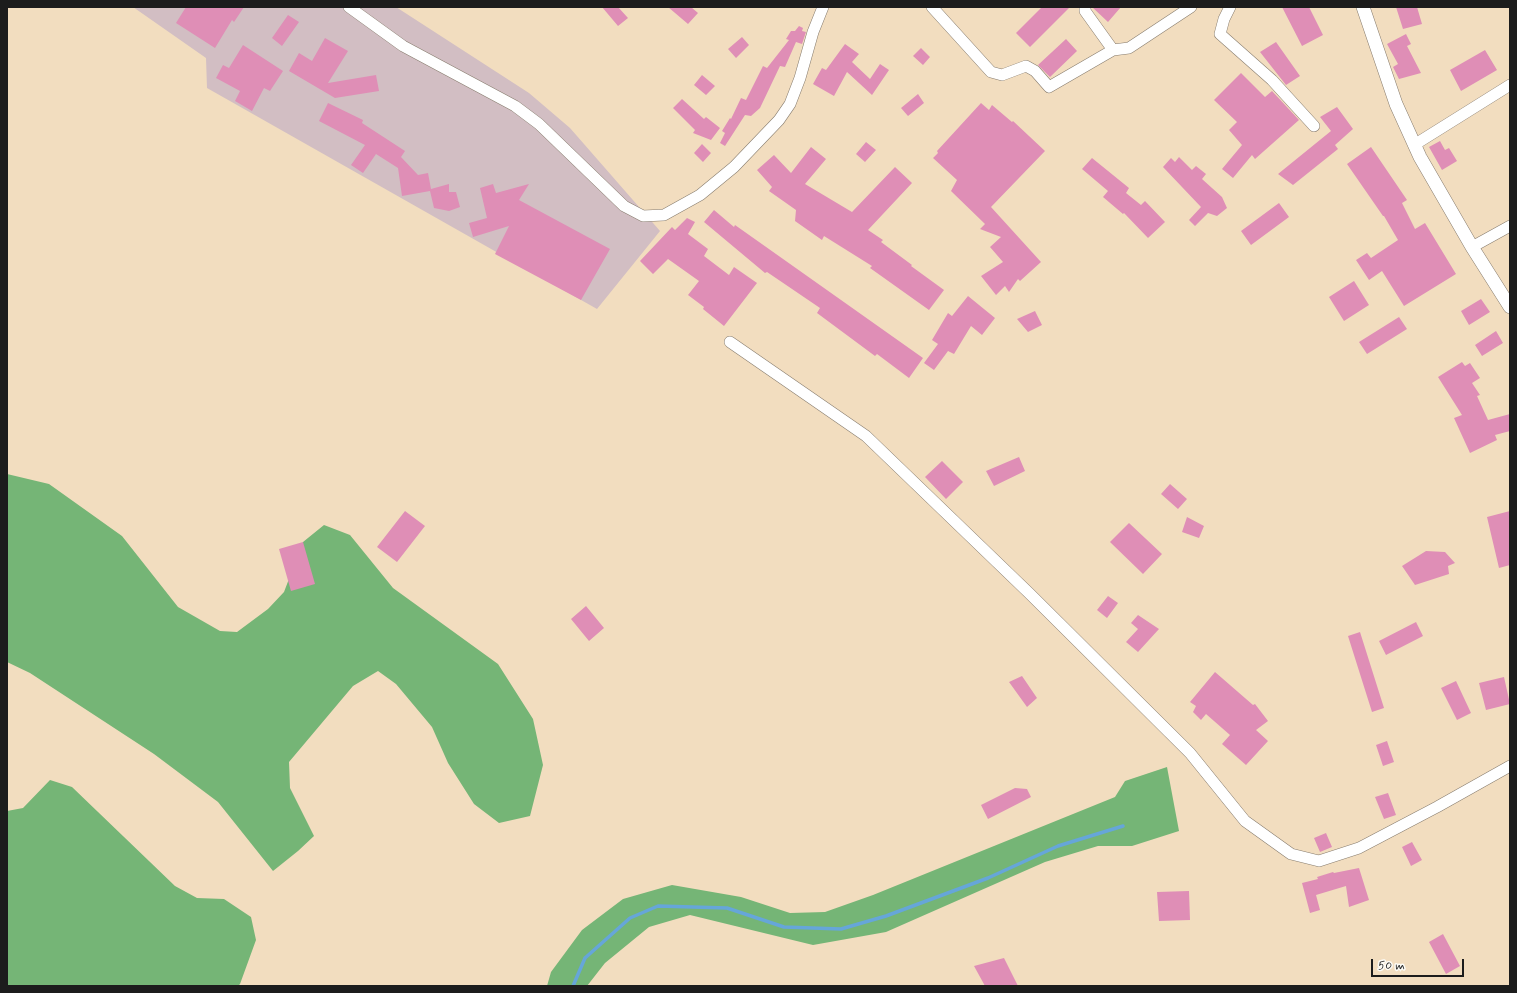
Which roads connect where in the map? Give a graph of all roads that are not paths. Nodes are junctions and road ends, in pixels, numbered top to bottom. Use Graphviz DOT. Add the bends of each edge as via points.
graph roads {
  1 [pos="349,7"];
  2 [pos="822,7"];
  3 [pos="932,7"];
  4 [pos="1085,7"];
  5 [pos="1190,7"];
  6 [pos="1230,7"];
  7 [pos="1363,7"];
  8 [pos="1113,50"];
  9 [pos="1510,85"];
  10 [pos="1314,126"];
  11 [pos="1414,145"];
  12 [pos="1510,226"];
  13 [pos="1472,247"];
  14 [pos="1510,308"];
  15 [pos="730,342"];
  16 [pos="1510,766"];
  1 -- 2 [label="street" via="403,46 527,115 624,206 643,216 664,215 700,195 734,167 779,120 790,104 800,78"];
  3 -- 8 [label="street" via="991,72 1002,75 1026,66 1035,70 1049,88"];
  4 -- 8 [label="street"];
  5 -- 8 [label="street" via="1129,48"];
  6 -- 10 [label="street" via="1220,34 1272,80"];
  7 -- 11 [label="street" via="1396,104"];
  9 -- 11 [label="street"];
  11 -- 13 [label="street"];
  12 -- 13 [label="street"];
  13 -- 14 [label="street"];
  15 -- 16 [label="street" via="866,436 1190,753 1245,821 1291,854 1319,861 1359,848"];
}
